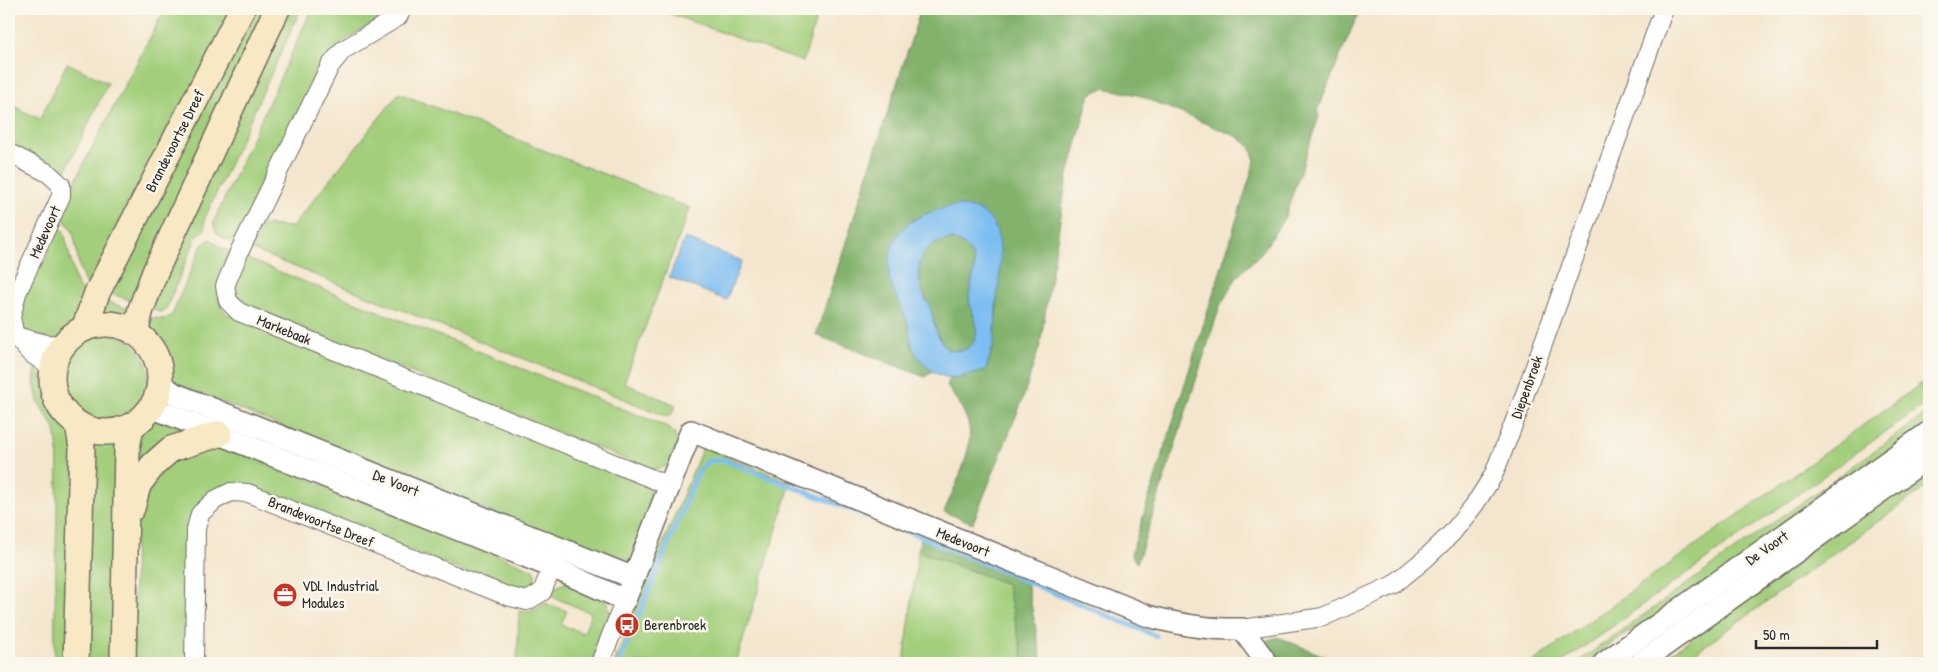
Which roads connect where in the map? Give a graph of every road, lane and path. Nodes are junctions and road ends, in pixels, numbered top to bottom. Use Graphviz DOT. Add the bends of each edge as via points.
graph roads {
  1 [pos="242,9"];
  2 [pos="277,9"];
  3 [pos="402,9"];
  4 [pos="1664,9"];
  5 [pos="9,153"];
  6 [pos="84,329"];
  7 [pos="135,333"];
  8 [pos="15,336"];
  9 [pos="63,345"];
  10 [pos="52,371"];
  11 [pos="160,384"];
  12 [pos="151,408"];
  13 [pos="78,424"];
  14 [pos="130,426"];
  15 [pos="1929,432"];
  16 [pos="218,434"];
  17 [pos="1929,456"];
  18 [pos="670,486"];
  19 [pos="125,535"];
  20 [pos="555,558"];
  21 [pos="634,578"];
  22 [pos="625,600"];
  23 [pos="1242,629"];
  24 [pos="76,663"];
  25 [pos="123,663"];
  26 [pos="194,663"];
  27 [pos="600,663"];
  28 [pos="1267,663"];
  29 [pos="1604,663"];
  30 [pos="1640,663"];
  1 -- 6 [label="main road, Brandevoortse Dreef" via="97,293"];
  2 -- 7 [label="main road" via="155,272"];
  3 -- 18 [label="street, Markebaak" via="398,17 343,50 330,66 236,259 225,286 228,302 239,312"];
  4 -- 23 [label="street, Diepenbroek" via="1521,405 1493,476 1475,504 1452,533 1393,585 1323,617"];
  5 -- 8 [label="street, Medevoort" via="48,173 61,185 61,196 17,294 11,317"];
  6 -- 7 [label="main road" via="110,324"];
  6 -- 9 [label="main road"];
  7 -- 11 [label="main road" via="154,354"];
  8 -- 9 [label="street"];
  8 -- 10 [label="street"];
  9 -- 10 [label="main road"];
  10 -- 13 [label="main road" via="57,401"];
  11 -- 12 [label="main road"];
  11 -- 20 [label="street, De Voort" via="174,394"];
  12 -- 14 [label="main road"];
  12 -- 16 [label="street, De Voort"];
  13 -- 14 [label="main road" via="104,432"];
  13 -- 24 [label="main road" via="82,448"];
  14 -- 19 [label="main road"];
  15 -- 29 [label="street, De Voort"];
  16 -- 19 [label="main road" via="171,449 153,465 138,485"];
  16 -- 20 [label="street, De Voort"];
  17 -- 30 [label="street, De Voort"];
  18 -- 21 [label="street"];
  18 -- 23 [label="street, Medevoort" via="691,431 1148,616 1195,628"];
  19 -- 25 [label="main road"];
  20 -- 21 [label="street, De Voort"];
  20 -- 22 [label="street, De Voort"];
  20 -- 26 [label="street, Brandevoortse Dreef" via="542,592 527,601 507,596 248,493 231,492 215,500 200,514 196,529"];
  21 -- 22 [label="street"];
  22 -- 27 [label="street"];
  23 -- 28 [label="street"];
}
